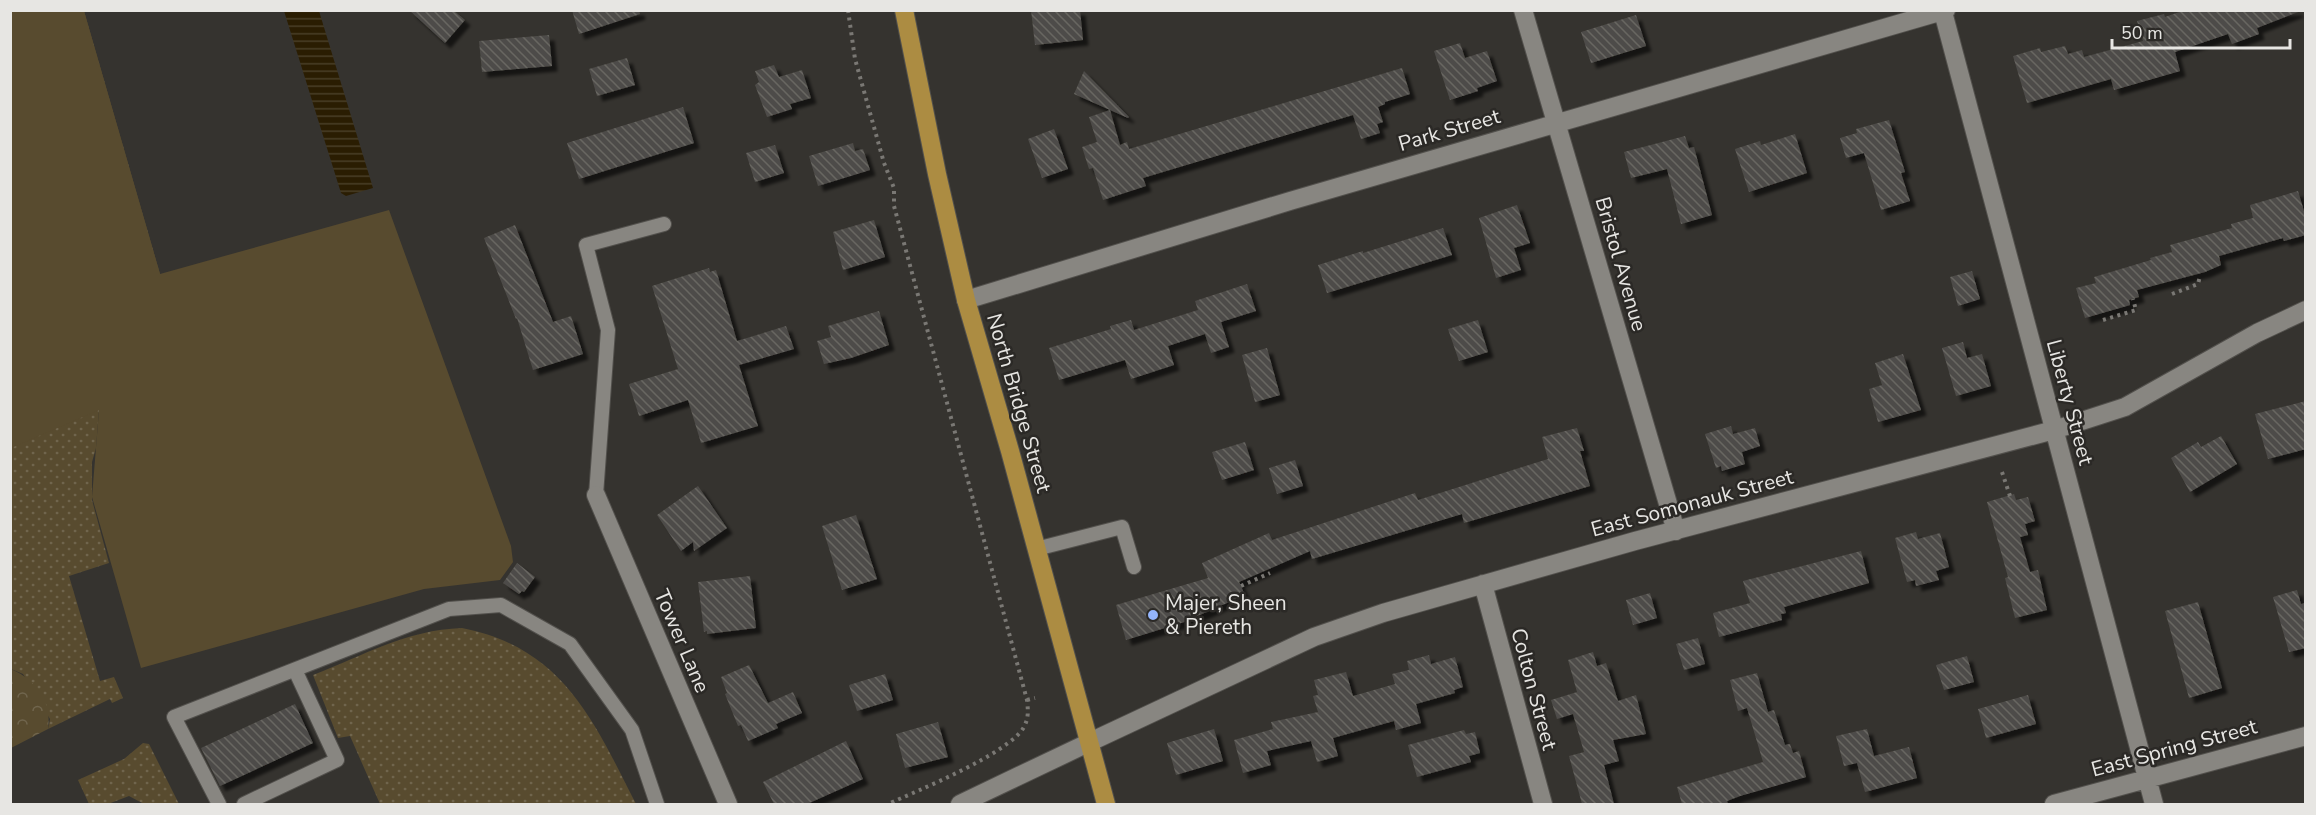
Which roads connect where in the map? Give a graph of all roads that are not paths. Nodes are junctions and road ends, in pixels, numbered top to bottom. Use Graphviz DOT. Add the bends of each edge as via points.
graph roads {
  1 [pos="904,10"];
  2 [pos="1523,10"];
  3 [pos="1944,11"];
  4 [pos="1556,122"];
  5 [pos="664,224"];
  6 [pos="966,300"];
  7 [pos="2306,310"];
  8 [pos="2054,430"];
  9 [pos="596,495"];
  10 [pos="1676,531"];
  11 [pos="1036,549"];
  12 [pos="1134,567"];
  13 [pos="1483,584"];
  14 [pos="295,670"];
  15 [pos="2306,736"];
  16 [pos="1090,742"];
  17 [pos="2146,778"];
  18 [pos="219,804"];
  19 [pos="244,804"];
  20 [pos="657,804"];
  21 [pos="728,804"];
  22 [pos="960,804"];
  23 [pos="1106,804"];
  24 [pos="1543,804"];
  25 [pos="2054,804"];
  26 [pos="2154,804"];
  1 -- 6 [label="highway, North Bridge Street"];
  2 -- 4 [label="street, Bristol Avenue"];
  3 -- 4 [label="street, Park Street"];
  3 -- 8 [label="street, Liberty Street"];
  4 -- 6 [label="street, Park Street"];
  4 -- 10 [label="street, Bristol Avenue"];
  5 -- 9 [label="lane" via="586,245 608,330"];
  6 -- 11 [label="highway, North Bridge Street"];
  7 -- 8 [label="street, East Somonauk Street" via="2125,407"];
  8 -- 10 [label="street, East Somonauk Street"];
  8 -- 17 [label="street, Liberty Street"];
  9 -- 21 [label="street, Tower Lane"];
  10 -- 13 [label="street, East Somonauk Street"];
  11 -- 12 [label="lane" via="1122,527"];
  11 -- 16 [label="highway, North Bridge Street"];
  13 -- 16 [label="street, East Somonauk Street" via="1383,612 1314,637"];
  13 -- 24 [label="street, Colton Street"];
  14 -- 18 [label="lane" via="174,717"];
  14 -- 19 [label="lane" via="337,760"];
  14 -- 20 [label="lane" via="449,609 501,605 570,644 632,730"];
  15 -- 17 [label="street, East Spring Street"];
  16 -- 22 [label="street, East Somonauk Street"];
  16 -- 23 [label="highway, North Bridge Street"];
  17 -- 25 [label="street, East Spring Street"];
  17 -- 26 [label="street, Liberty Street"];
}
